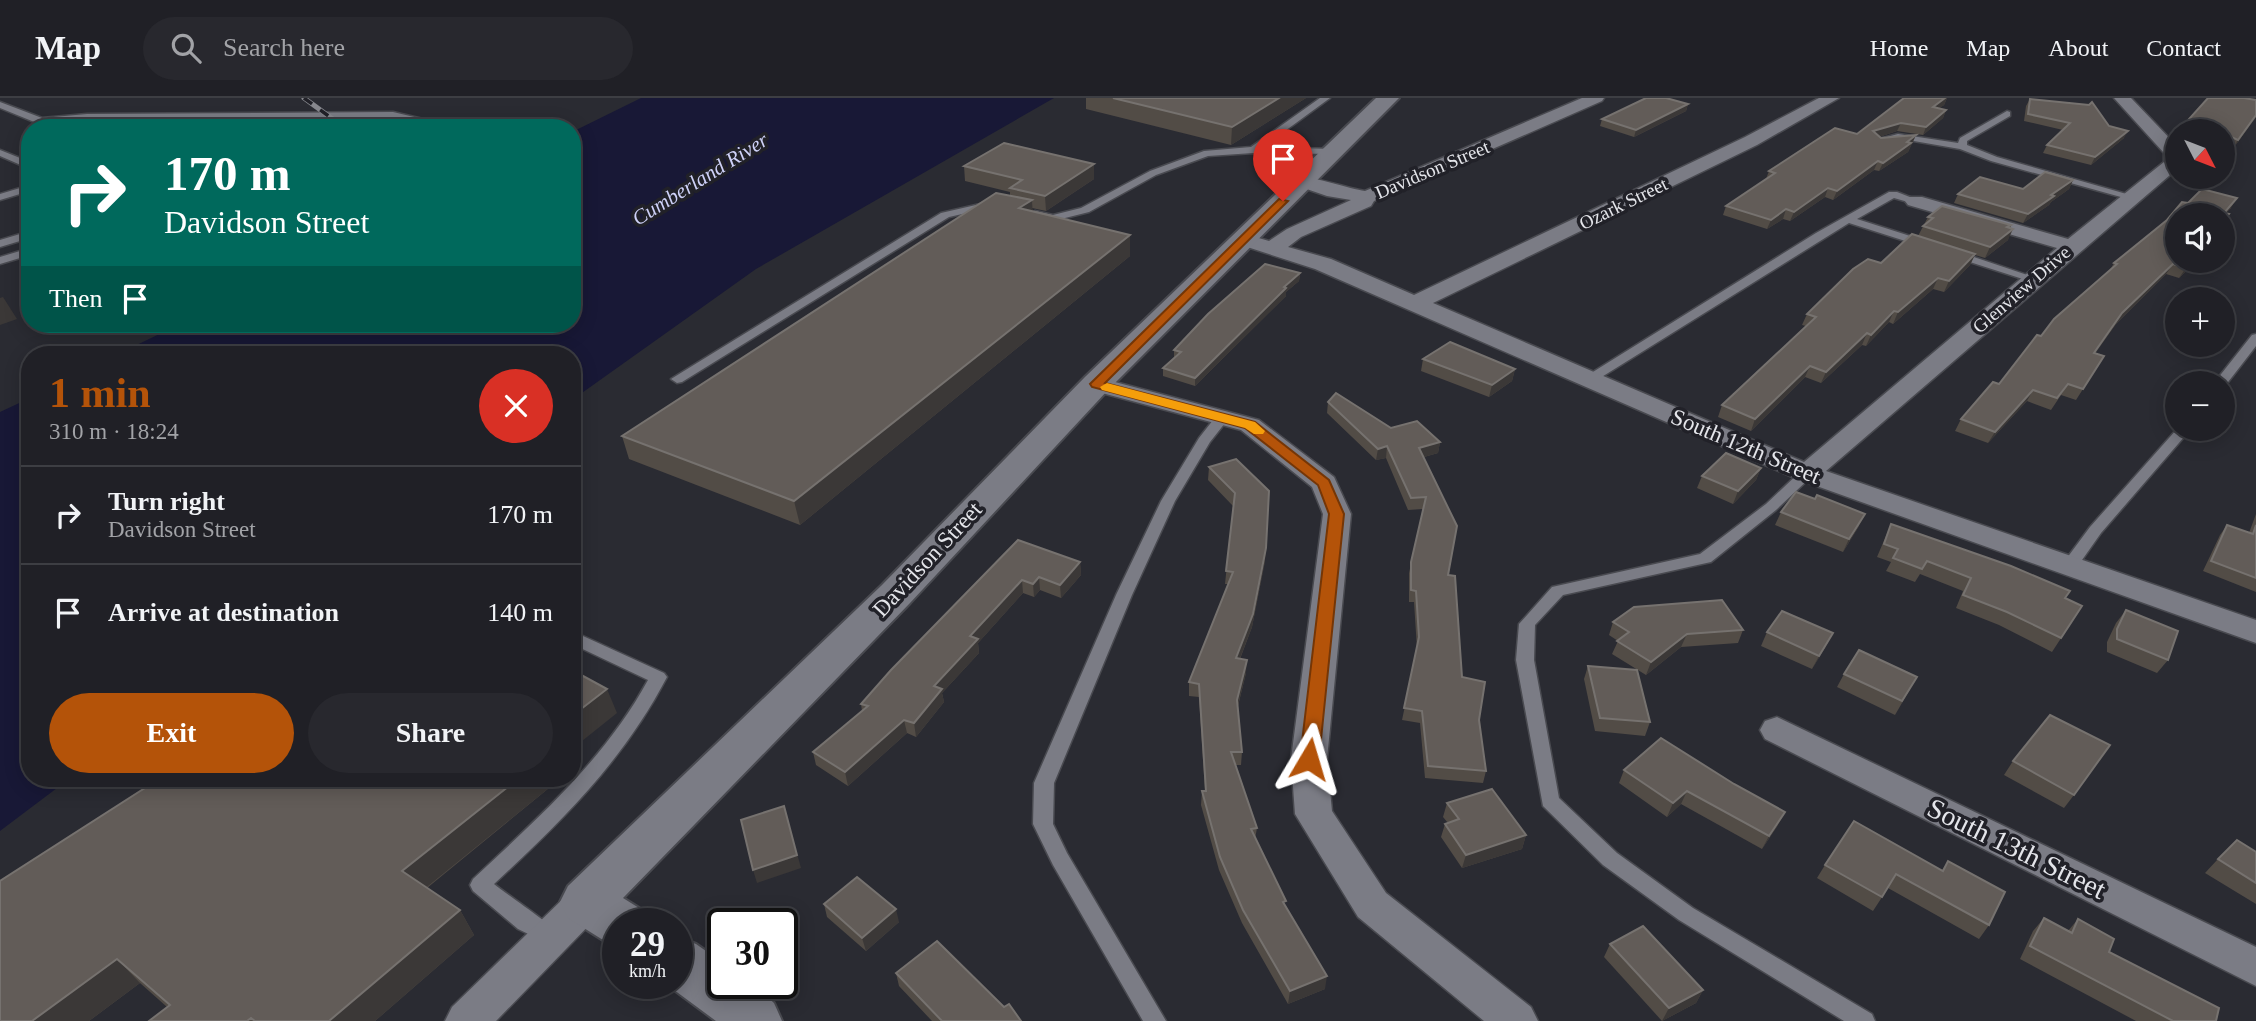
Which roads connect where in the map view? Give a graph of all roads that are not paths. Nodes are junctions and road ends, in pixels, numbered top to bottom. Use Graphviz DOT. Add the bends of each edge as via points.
graph roads {
  1 [pos="1326,98"];
  2 [pos="1388,98"];
  3 [pos="1596,98"];
  4 [pos="1831,98"];
  5 [pos="2122,98"];
  6 [pos="0,105"];
  7 [pos="2007,114"];
  8 [pos="200,118"];
  9 [pos="38,119"];
  10 [pos="66,119"];
  11 [pos="422,119"];
  12 [pos="1877,141"];
  13 [pos="1962,146"];
  14 [pos="1253,150"];
  15 [pos="1333,152"];
  16 [pos="0,153"];
  17 [pos="21,162"];
  18 [pos="1302,181"];
  19 [pos="21,191"];
  20 [pos="0,197"];
  21 [pos="1367,197"];
  22 [pos="2132,197"];
  23 [pos="1915,201"];
  24 [pos="1003,208"];
  25 [pos="1028,213"];
  26 [pos="1847,219"];
  27 [pos="21,237"];
  28 [pos="0,244"];
  29 [pos="1259,244"];
  30 [pos="2072,246"];
  31 [pos="21,254"];
  32 [pos="0,261"];
  33 [pos="2033,279"];
  34 [pos="1413,304"];
  35 [pos="2256,338"];
  36 [pos="2230,371"];
  37 [pos="677,379"];
  38 [pos="1587,380"];
  39 [pos="1096,384"];
  40 [pos="1222,418"];
  41 [pos="2175,441"];
  42 [pos="1807,473"];
  43 [pos="2069,566"];
  44 [pos="2256,632"];
  45 [pos="581,641"];
  46 [pos="1777,730"];
  47 [pos="581,787"];
  48 [pos="581,787"];
  49 [pos="609,908"];
  50 [pos="602,914"];
  51 [pos="551,936"];
  52 [pos="2256,967"];
  53 [pos="693,972"];
  54 [pos="467,1021"];
  55 [pos="754,1021"];
  56 [pos="1155,1021"];
  57 [pos="1516,1021"];
  58 [pos="1864,1021"];
  1 -- 14 [label="lane"];
  2 -- 15 [label="street, Davidson Street"];
  3 -- 21 [label="street, Davidson Street"];
  4 -- 34 [label="street, Ozark Street"];
  5 -- 22 [label="street, Glenview Drive" via="2174,158"];
  6 -- 9 [label="lane"];
  7 -- 13 [label="lane" via="1964,139"];
  8 -- 10 [label="lane"];
  8 -- 11 [label="lane" via="358,114"];
  12 -- 13 [label="lane" via="1903,136"];
  13 -- 22 [label="lane"];
  14 -- 15 [label="lane"];
  14 -- 25 [label="lane" via="1207,153 1153,173 1085,210 1053,218"];
  15 -- 18 [label="street, Davidson Street"];
  16 -- 17 [label="lane"];
  18 -- 21 [label="street"];
  18 -- 29 [label="street, Davidson Street"];
  19 -- 20 [label="lane"];
  21 -- 29 [label="street, Davidson Street" via="1294,233"];
  22 -- 30 [label="street, Glenview Drive"];
  23 -- 26 [label="lane" via="1893,194"];
  23 -- 30 [label="street"];
  24 -- 37 [label="lane" via="991,205 945,215"];
  26 -- 33 [label="lane"];
  26 -- 38 [label="lane"];
  27 -- 28 [label="lane"];
  29 -- 34 [label="street, South 12th Street" via="1323,264"];
  29 -- 39 [label="street, Davidson Street"];
  30 -- 33 [label="street, Glenview Drive"];
  31 -- 32 [label="lane"];
  33 -- 42 [label="street, Glenview Drive"];
  34 -- 38 [label="street, South 12th Street"];
  35 -- 36 [label="lane"];
  38 -- 42 [label="street, South 12th Street"];
  39 -- 40 [label="street"];
  39 -- 49 [label="street, Davidson Street" via="1004,477"];
  40 -- 56 [label="lane" via="1168,501 1044,783 1043,824"];
  40 -- 57 [label="street" via="1250,425 1324,483 1337,514 1309,759 1314,814 1372,905"];
  41 -- 43 [label="lane" via="2090,534"];
  42 -- 43 [label="street, South 12th Street"];
  42 -- 58 [label="lane" via="1706,558 1558,591 1527,624 1525,660 1550,801 1610,859 1686,914"];
  43 -- 44 [label="street, South 12th Street"];
  45 -- 48 [label="lane" via="659,677 642,711"];
  46 -- 52 [label="street, South 13th Street"];
  47 -- 51 [label="lane" via="480,886"];
  50 -- 51 [label="street, Davidson Street"];
  51 -- 54 [label="street, Davidson Street"];
  53 -- 55 [label="street"];
}
